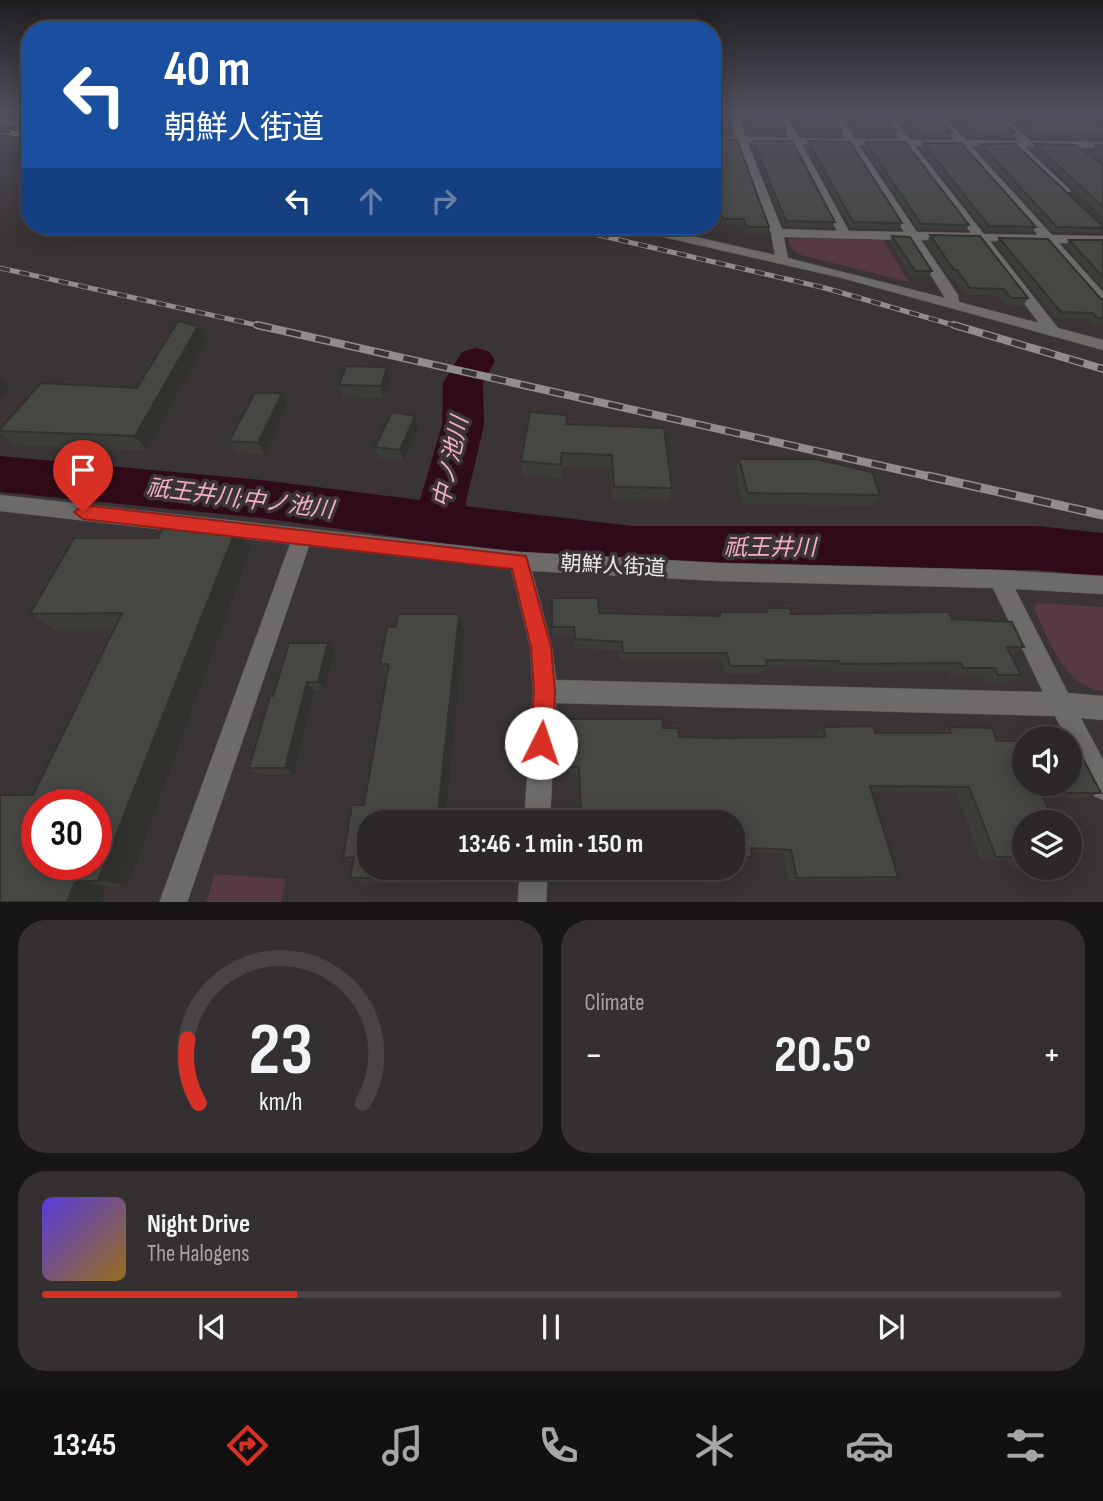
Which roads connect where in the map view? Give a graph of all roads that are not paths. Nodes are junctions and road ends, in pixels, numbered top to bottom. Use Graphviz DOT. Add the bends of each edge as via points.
graph roads {
  1 [pos="747,153"];
  2 [pos="802,153"];
  3 [pos="860,153"];
  4 [pos="915,153"];
  5 [pos="972,153"];
  6 [pos="1030,153"];
  7 [pos="1085,153"];
  8 [pos="1094,160"];
  9 [pos="1074,200"];
  10 [pos="777,233"];
  11 [pos="845,234"];
  12 [pos="678,235"];
  13 [pos="709,235"];
  14 [pos="914,236"];
  15 [pos="982,238"];
  16 [pos="1048,239"];
  17 [pos="1103,240"];
  18 [pos="706,241"];
  19 [pos="782,259"];
  20 [pos="1103,299"];
  21 [pos="952,302"];
  22 [pos="1052,330"];
  23 [pos="1103,345"];
  24 [pos="0,503"];
  25 [pos="303,536"];
  26 [pos="519,561"];
  27 [pos="999,579"];
  28 [pos="1103,585"];
  29 [pos="545,691"];
  30 [pos="1063,704"];
  31 [pos="1103,708"];
  32 [pos="1103,787"];
  33 [pos="538,810"];
  34 [pos="533,880"];
  35 [pos="173,902"];
  36 [pos="532,902"];
  1 -- 10 [label="street"];
  2 -- 11 [label="street"];
  3 -- 14 [label="street"];
  4 -- 15 [label="street"];
  5 -- 16 [label="street"];
  6 -- 9 [label="street"];
  7 -- 8 [label="street"];
  10 -- 11 [label="street"];
  10 -- 19 [label="street"];
  11 -- 14 [label="street"];
  12 -- 18 [label="street"];
  13 -- 18 [label="street"];
  14 -- 15 [label="street"];
  14 -- 21 [label="street"];
  15 -- 16 [label="street"];
  15 -- 22 [label="street"];
  16 -- 17 [label="street"];
  16 -- 20 [label="street"];
  18 -- 19 [label="street"];
  19 -- 21 [label="street"];
  21 -- 22 [label="street"];
  22 -- 23 [label="street"];
  24 -- 25 [label="street, 朝鮮人街道"];
  25 -- 26 [label="street, 朝鮮人街道"];
  25 -- 35 [label="street"];
  26 -- 27 [label="street, 朝鮮人街道"];
  26 -- 29 [label="street" via="541,647"];
  27 -- 28 [label="street, 朝鮮人街道"];
  27 -- 30 [label="street"];
  29 -- 30 [label="street"];
  29 -- 33 [label="street"];
  30 -- 31 [label="street"];
  30 -- 32 [label="street"];
  34 -- 36 [label="street"];
}
